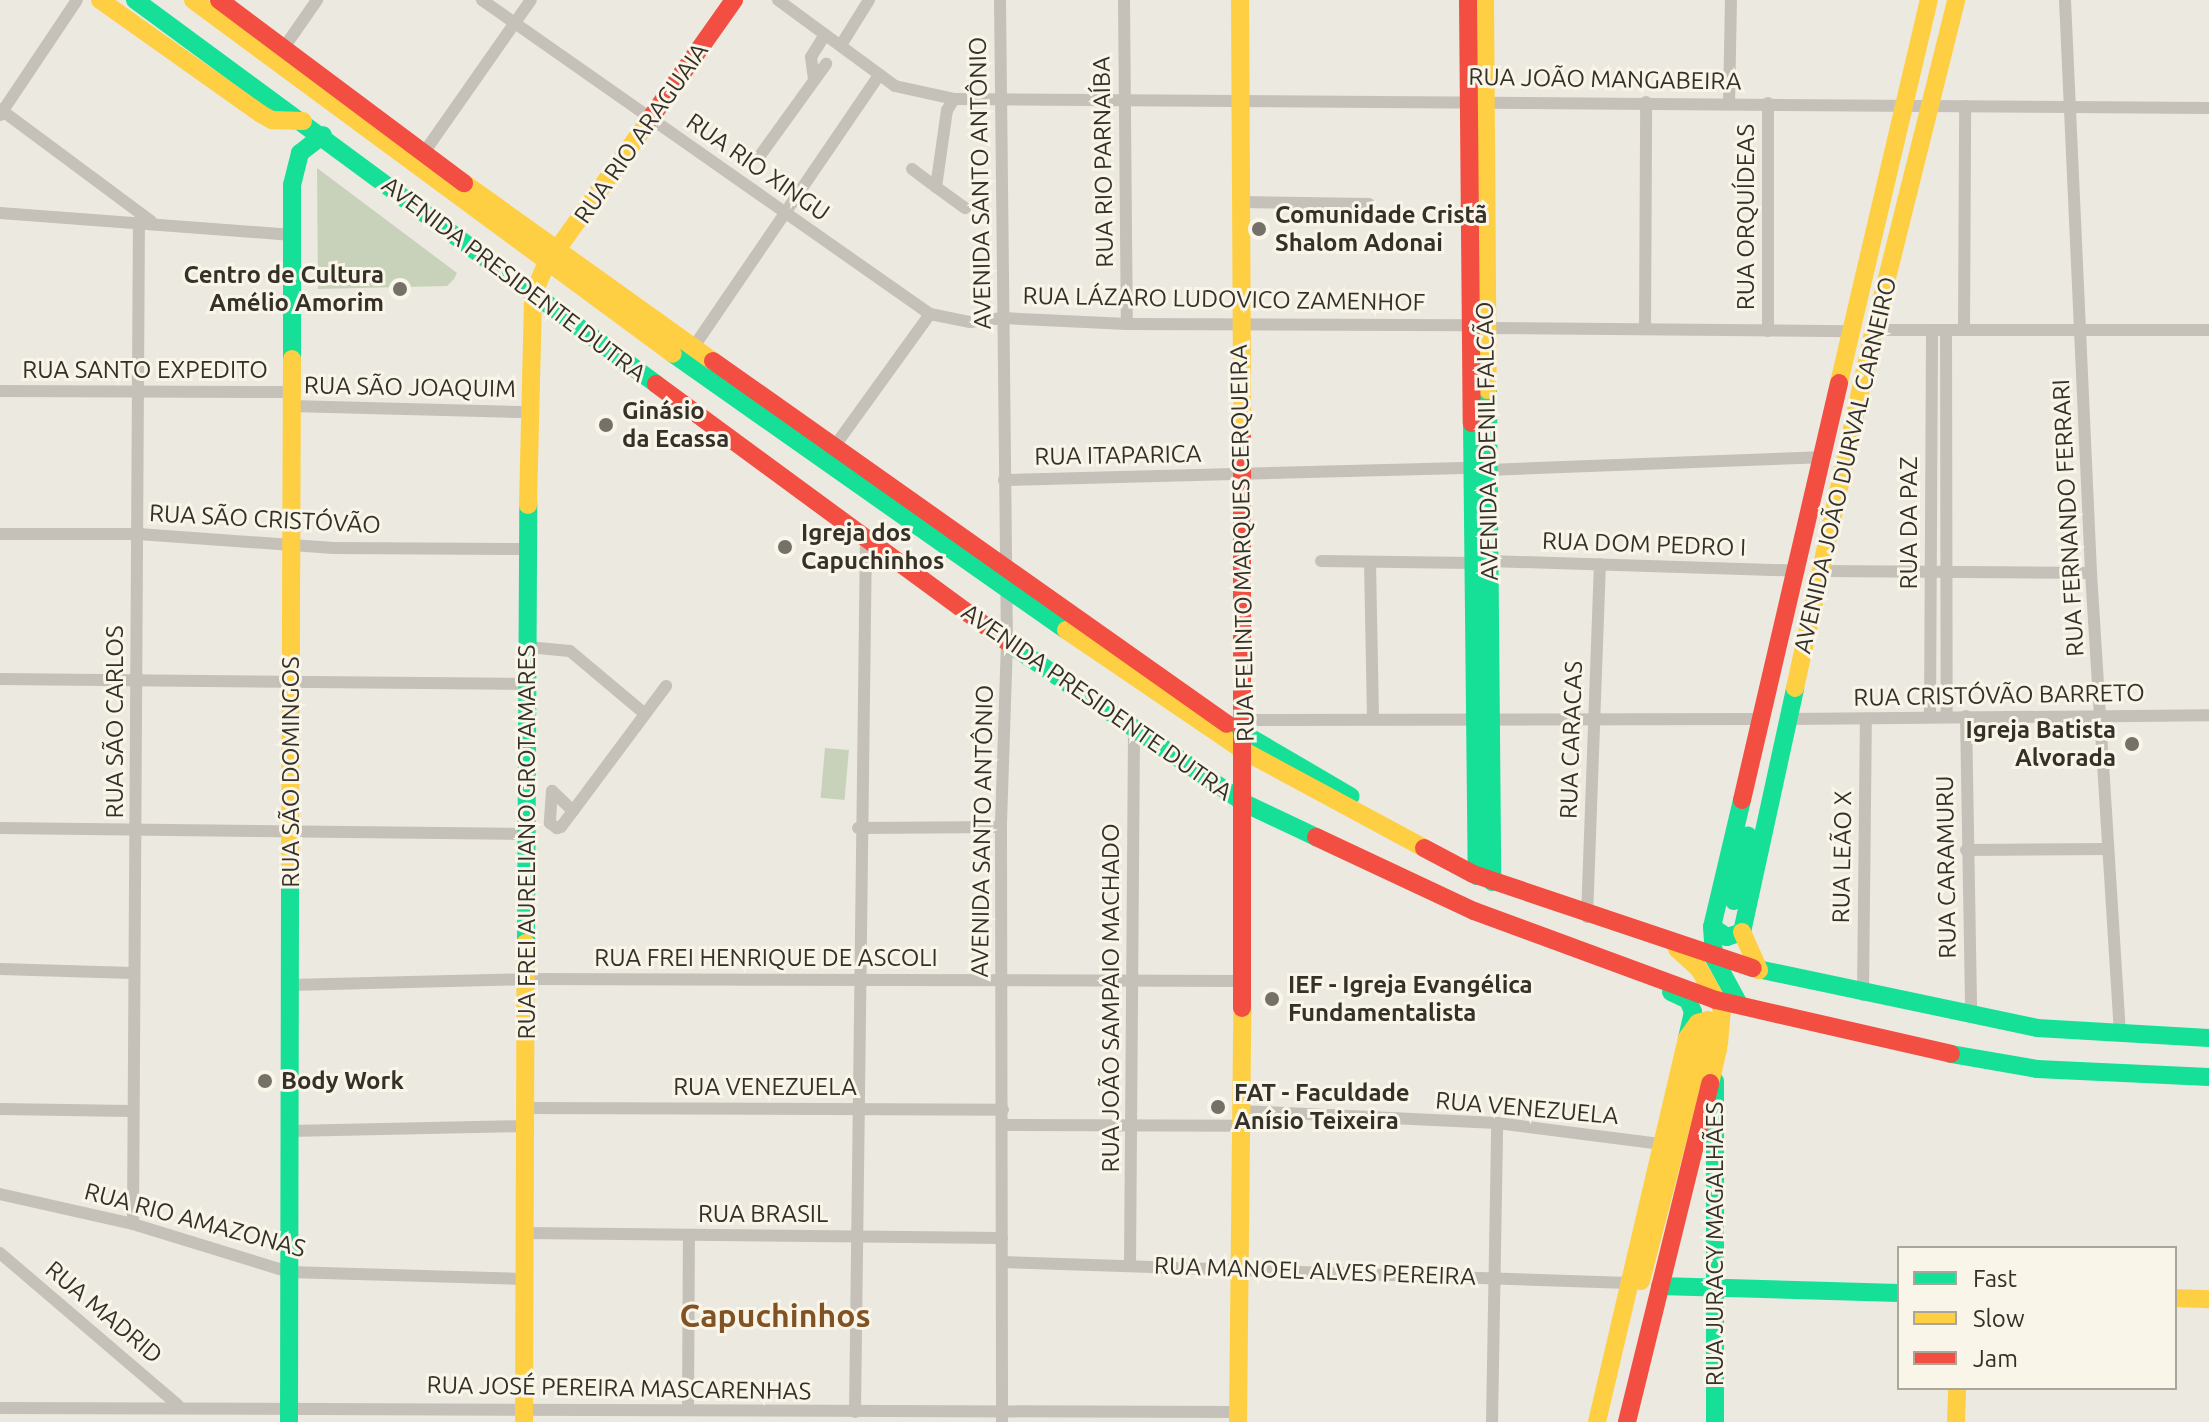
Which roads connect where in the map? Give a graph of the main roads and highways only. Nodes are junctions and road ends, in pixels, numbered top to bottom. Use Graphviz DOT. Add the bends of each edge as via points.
graph roads {
  1 [pos="100,0"];
  2 [pos="135,0"];
  3 [pos="193,0"];
  4 [pos="219,0"];
  5 [pos="734,0"];
  6 [pos="1240,0"];
  7 [pos="1468,0"];
  8 [pos="1485,0"];
  9 [pos="1929,0"];
  10 [pos="1956,0"];
  11 [pos="188,39"];
  12 [pos="166,46"];
  13 [pos="301,79"];
  14 [pos="1477,100"];
  15 [pos="365,110"];
  16 [pos="303,121"];
  17 [pos="323,135"];
  18 [pos="450,182"];
  19 [pos="559,247"];
  20 [pos="546,265"];
  21 [pos="533,295"];
  22 [pos="635,302"];
  23 [pos="621,318"];
  24 [pos="767,409"];
  25 [pos="1799,571"];
  26 [pos="1820,571"];
  27 [pos="1806,589"];
  28 [pos="1244,736"];
  29 [pos="1244,803"];
  30 [pos="1481,877"];
  31 [pos="1728,927"];
  32 [pos="1675,945"];
  33 [pos="1714,958"];
  34 [pos="1759,970"];
  35 [pos="1658,981"];
  36 [pos="1716,1000"];
  37 [pos="1739,1004"];
  38 [pos="1762,1012"];
  39 [pos="2209,1038"];
  40 [pos="1703,1041"];
  41 [pos="1715,1065"];
  42 [pos="2209,1077"];
  43 [pos="1652,1248"];
  44 [pos="1660,1286"];
  45 [pos="1715,1286"];
  46 [pos="1897,1293"];
  47 [pos="2177,1298"];
  48 [pos="2209,1299"];
  49 [pos="1619,1336"];
  50 [pos="1645,1340"];
  51 [pos="1957,1390"];
  52 [pos="289,1414"];
  53 [pos="524,1416"];
  54 [pos="1238,1417"];
  55 [pos="1597,1422"];
  56 [pos="1627,1422"];
  57 [pos="1715,1422"];
  58 [pos="1956,1422"];
  1 -- 12 [label="main road"];
  2 -- 11 [label="main road, AVENIDA PRESIDENTE DUTRA"];
  3 -- 13 [label="main road, AVENIDA PRESIDENTE DUTRA"];
  4 -- 15 [label="main road, AVENIDA PRESIDENTE DUTRA"];
  5 -- 19 [label="main road, RUA RIO ARAGUAIA" via="654,120"];
  6 -- 28 [label="main road, RUA FELINTO MARQUES CERQUEIRA"];
  7 -- 14 [label="main road, AVENIDA ADENIL FALCÃO"];
  8 -- 14 [label="main road, AVENIDA ADENIL FALCÃO"];
  9 -- 25 [label="main road, AVENIDA JOÃO DURVAL CARNEIRO"];
  10 -- 26 [label="main road, AVENIDA JOÃO DURVAL CARNEIRO"];
  11 -- 12 [label="main road"];
  11 -- 16 [label="main road, AVENIDA PRESIDENTE DUTRA"];
  12 -- 16 [label="main road" via="272,120"];
  13 -- 15 [label="main road"];
  13 -- 18 [label="main road, AVENIDA PRESIDENTE DUTRA"];
  14 -- 30 [label="main road, AVENIDA ADENIL FALCÃO"];
  15 -- 18 [label="main road, AVENIDA PRESIDENTE DUTRA"];
  16 -- 17 [label="main road, AVENIDA PRESIDENTE DUTRA"];
  17 -- 21 [label="main road, AVENIDA PRESIDENTE DUTRA"];
  17 -- 52 [label="main road, RUA SÃO DOMINGOS" via="296,163 292,235"];
  18 -- 19 [label="main road, AVENIDA PRESIDENTE DUTRA"];
  18 -- 20 [label="main road, AVENIDA PRESIDENTE DUTRA"];
  19 -- 20 [label="main road, RUA RIO ARAGUAIA"];
  19 -- 22 [label="main road, AVENIDA PRESIDENTE DUTRA"];
  20 -- 21 [label="main road, RUA FREI AURELIANO GROTAMARES"];
  20 -- 23 [label="main road, AVENIDA PRESIDENTE DUTRA"];
  21 -- 29 [label="main road, AVENIDA PRESIDENTE DUTRA" via="1007,642"];
  21 -- 53 [label="main road, RUA FREI AURELIANO GROTAMARES" via="528,412"];
  22 -- 23 [label="main road"];
  22 -- 24 [label="main road, AVENIDA PRESIDENTE DUTRA" via="695,345"];
  23 -- 24 [label="main road, AVENIDA PRESIDENTE DUTRA"];
  24 -- 28 [label="main road, AVENIDA PRESIDENTE DUTRA" via="1005,579"];
  25 -- 27 [label="main road"];
  25 -- 31 [label="main road, AVENIDA JOÃO DURVAL CARNEIRO" via="1761,719"];
  26 -- 27 [label="main road"];
  26 -- 31 [label="main road, AVENIDA JOÃO DURVAL CARNEIRO" via="1789,719"];
  27 -- 31 [label="main road"];
  28 -- 29 [label="main road, RUA FELINTO MARQUES CERQUEIRA"];
  28 -- 30 [label="main road, AVENIDA PRESIDENTE DUTRA"];
  29 -- 35 [label="main road, AVENIDA PRESIDENTE DUTRA" via="1474,911"];
  29 -- 54 [label="main road, RUA FELINTO MARQUES CERQUEIRA"];
  30 -- 32 [label="main road, AVENIDA PRESIDENTE DUTRA"];
  31 -- 32 [label="main road"];
  31 -- 33 [label="main road"];
  31 -- 34 [label="main road"];
  32 -- 33 [label="main road, AVENIDA PRESIDENTE DUTRA"];
  32 -- 36 [label="main road" via="1699,969"];
  33 -- 34 [label="main road, AVENIDA PRESIDENTE DUTRA"];
  33 -- 37 [label="main road"];
  34 -- 39 [label="main road, AVENIDA PRESIDENTE DUTRA" via="1971,1017"];
  35 -- 36 [label="main road, AVENIDA PRESIDENTE DUTRA"];
  35 -- 40 [label="main road" via="1688,1000"];
  36 -- 37 [label="main road, AVENIDA PRESIDENTE DUTRA"];
  36 -- 40 [label="main road" via="1722,1009"];
  37 -- 38 [label="main road, AVENIDA PRESIDENTE DUTRA"];
  38 -- 40 [label="main road"];
  38 -- 42 [label="main road, AVENIDA PRESIDENTE DUTRA" via="1890,1043 2037,1069"];
  40 -- 41 [label="main road"];
  40 -- 43 [label="main road"];
  40 -- 49 [label="main road" via="1662,1144"];
  41 -- 44 [label="main road"];
  41 -- 45 [label="main road, RUA JURACY MAGALHÃES"];
  43 -- 49 [label="main road"];
  43 -- 50 [label="main road"];
  44 -- 45 [label="main road"];
  44 -- 50 [label="main road"];
  45 -- 46 [label="main road"];
  45 -- 57 [label="main road, RUA JURACY MAGALHÃES"];
  47 -- 48 [label="main road"];
  49 -- 55 [label="main road"];
  50 -- 56 [label="main road"];
  51 -- 58 [label="main road"];
}
